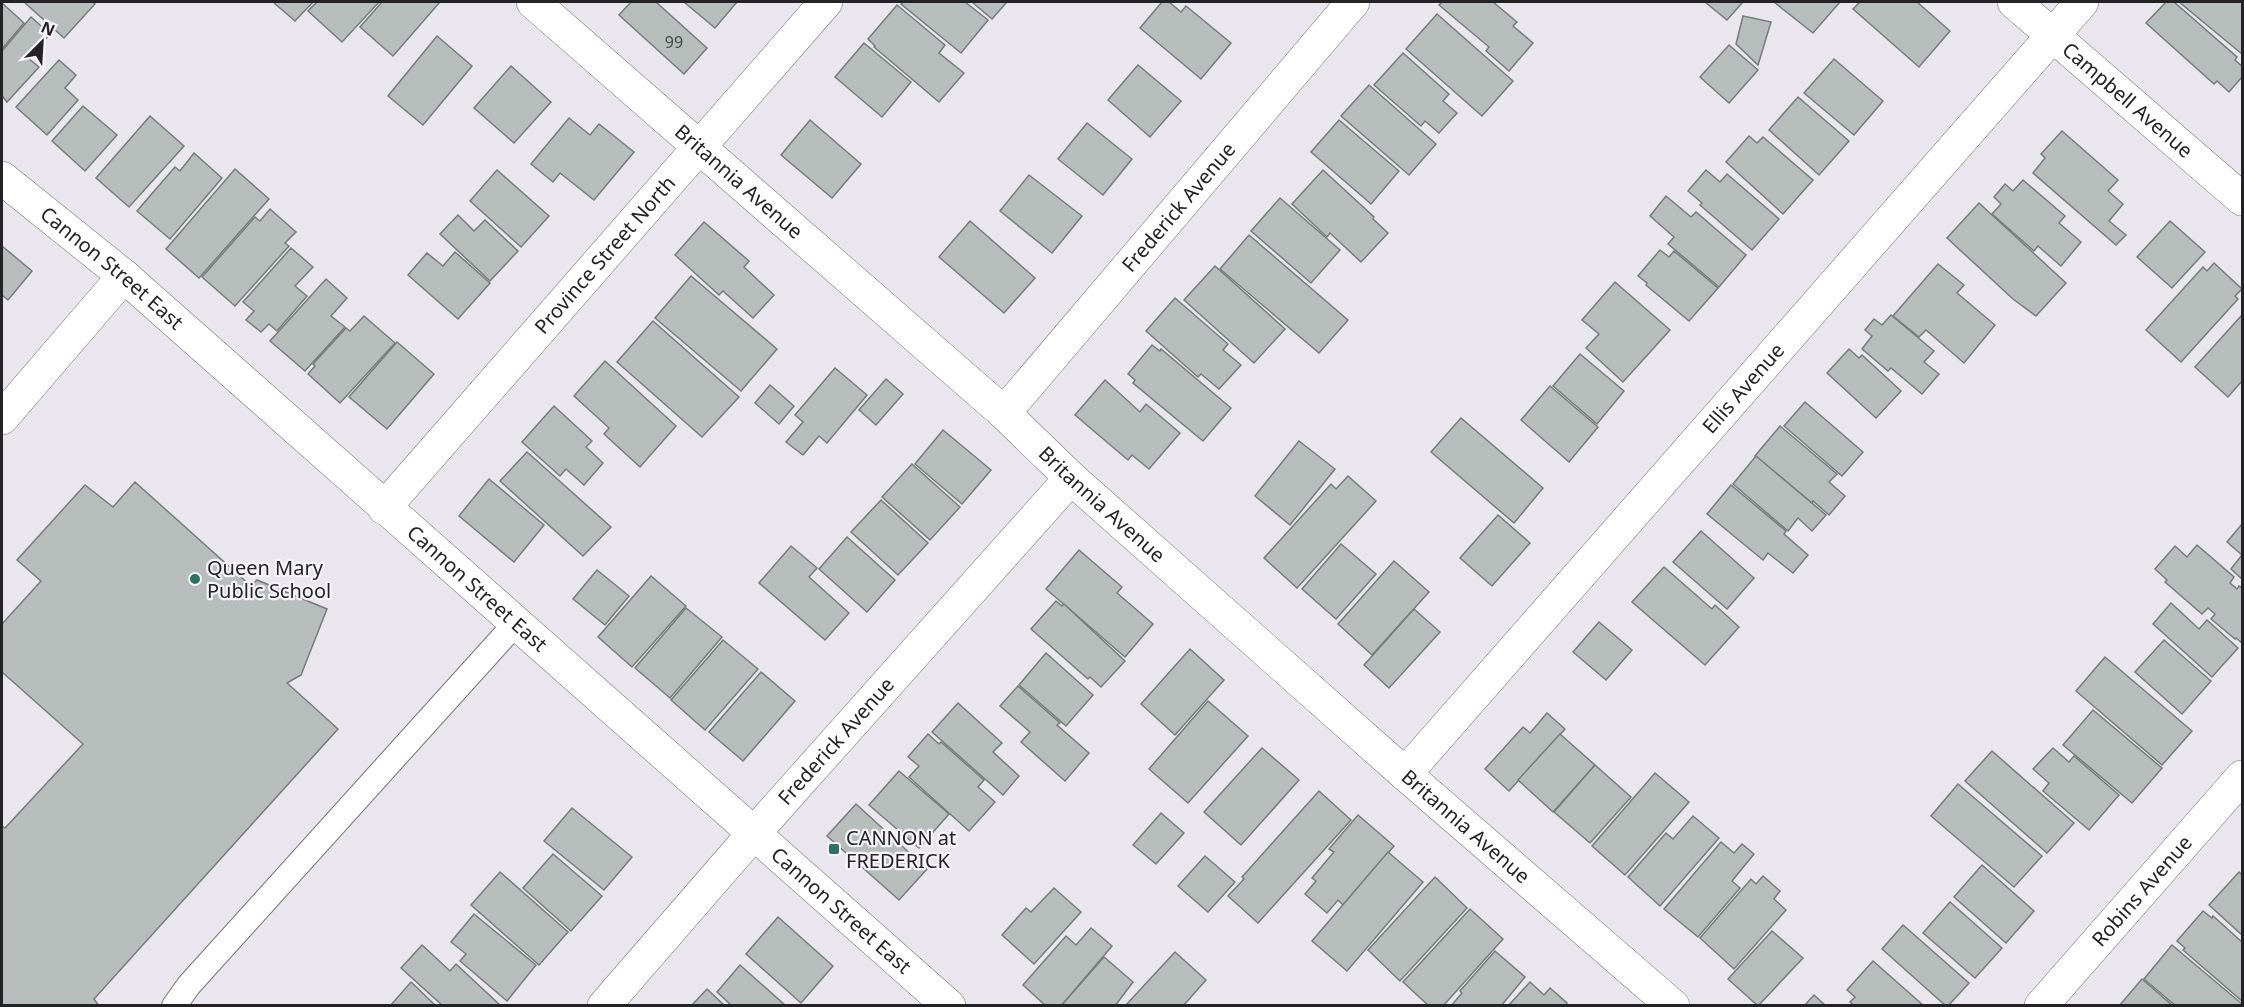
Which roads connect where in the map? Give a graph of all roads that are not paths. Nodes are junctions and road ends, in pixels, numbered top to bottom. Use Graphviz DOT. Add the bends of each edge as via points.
graph roads {
  1 [pos="533,2"];
  2 [pos="826,2"];
  3 [pos="1353,2"];
  4 [pos="2014,2"];
  5 [pos="2082,2"];
  6 [pos="2052,35"];
  7 [pos="699,146"];
  8 [pos="2,178"];
  9 [pos="2242,199"];
  10 [pos="123,276"];
  11 [pos="1004,413"];
  12 [pos="2,418"];
  13 [pos="1071,478"];
  14 [pos="384,508"];
  15 [pos="516,623"];
  16 [pos="1405,774"];
  17 [pos="2242,777"];
  18 [pos="755,832"];
  19 [pos="174,1005"];
  20 [pos="604,1005"];
  21 [pos="949,1005"];
  22 [pos="1673,1005"];
  23 [pos="2041,1005"];
  1 -- 7 [label="street, Britannia Avenue"];
  2 -- 7 [label="street, Province Street North"];
  3 -- 11 [label="street, Frederick Avenue"];
  4 -- 6 [label="street, Campbell Avenue"];
  5 -- 6 [label="street, Ellis Avenue"];
  6 -- 9 [label="street, Campbell Avenue"];
  6 -- 16 [label="street, Ellis Avenue"];
  7 -- 11 [label="street, Britannia Avenue"];
  7 -- 14 [label="street, Province Street North"];
  8 -- 10 [label="street, Cannon Street East"];
  10 -- 12 [label="street"];
  10 -- 14 [label="street, Cannon Street East"];
  11 -- 13 [label="street, Britannia Avenue"];
  13 -- 16 [label="street, Britannia Avenue"];
  13 -- 18 [label="street, Frederick Avenue"];
  14 -- 15 [label="street, Cannon Street East"];
  15 -- 18 [label="street, Cannon Street East"];
  15 -- 19 [label="lane"];
  16 -- 22 [label="street, Britannia Avenue"];
  17 -- 23 [label="street, Robins Avenue"];
  18 -- 20 [label="street, Frederick Avenue"];
  18 -- 21 [label="street, Cannon Street East"];
}
